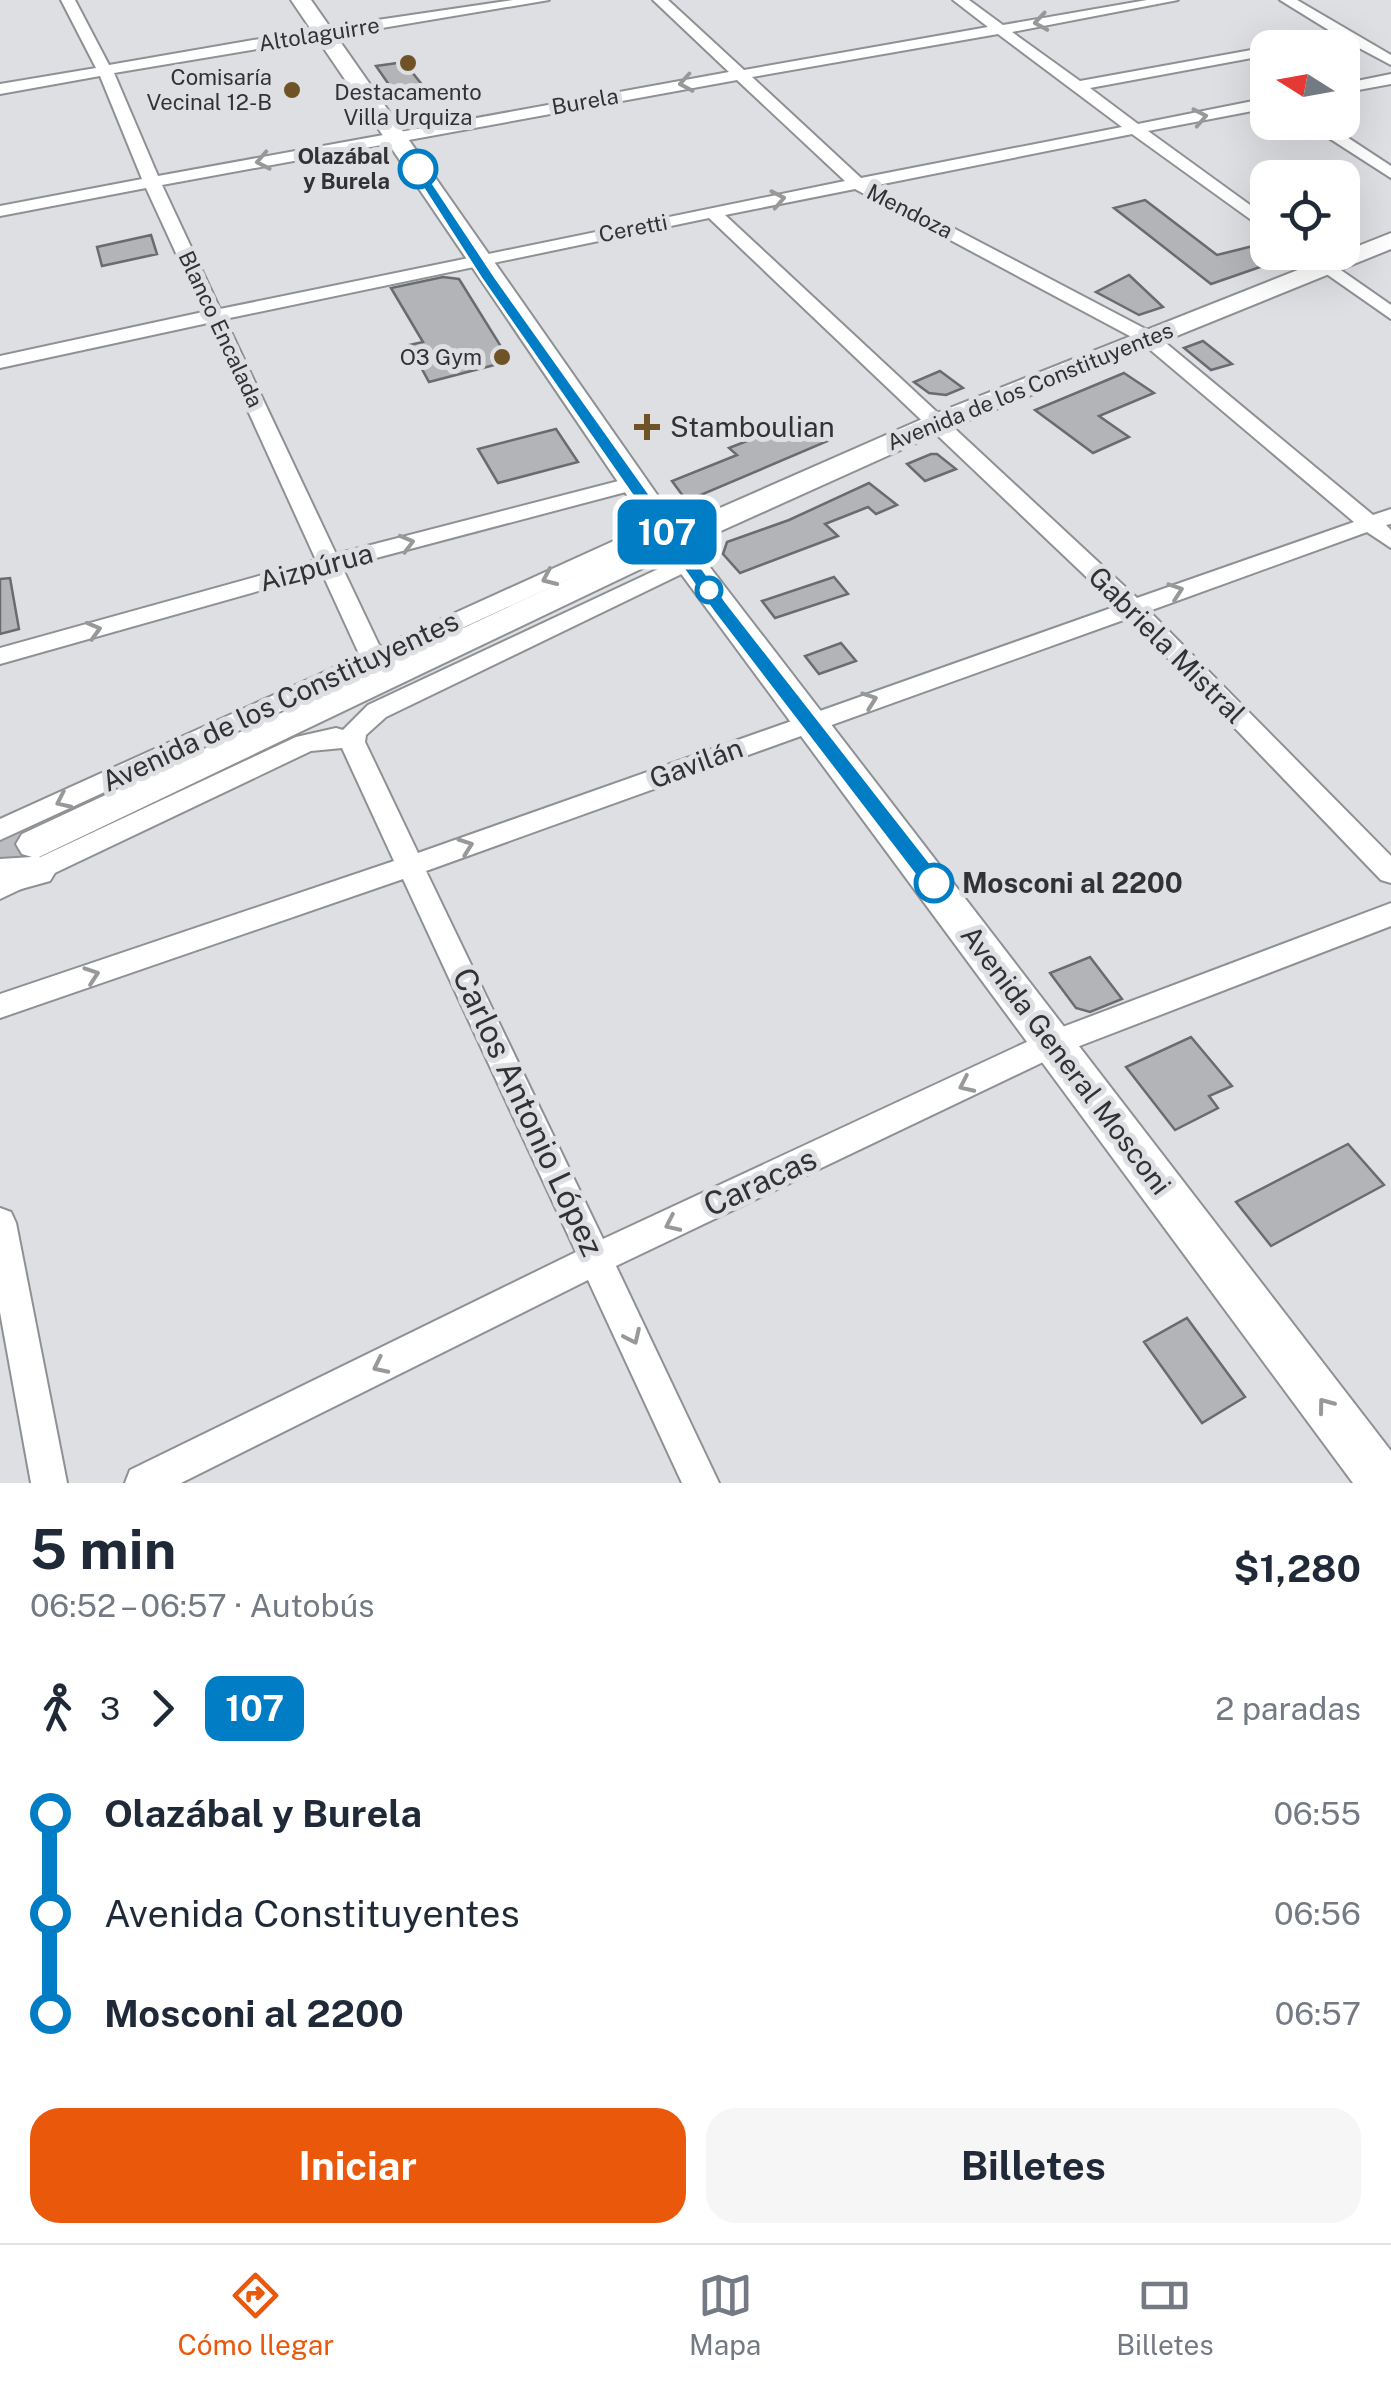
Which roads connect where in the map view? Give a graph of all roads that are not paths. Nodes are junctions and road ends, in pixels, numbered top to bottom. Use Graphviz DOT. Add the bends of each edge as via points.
graph roads {
  1 [pos="68,0"];
  2 [pos="301,0"];
  3 [pos="542,0"];
  4 [pos="660,0"];
  5 [pos="960,0"];
  6 [pos="1172,0"];
  7 [pos="1286,0"];
  8 [pos="998,29"];
  9 [pos="1338,30"];
  10 [pos="323,32"];
  11 [pos="1360,43"];
  12 [pos="1250,53"];
  13 [pos="1391,61"];
  14 [pos="101,72"];
  15 [pos="740,74"];
  16 [pos="1391,79"];
  17 [pos="1360,85"];
  18 [pos="1077,86"];
  19 [pos="0,89"];
  20 [pos="1250,107"];
  21 [pos="1136,129"];
  22 [pos="394,135"];
  23 [pos="1340,140"];
  24 [pos="1391,173"];
  25 [pos="152,182"];
  26 [pos="857,184"];
  27 [pos="0,212"];
  28 [pos="712,212"];
  29 [pos="1250,213"];
  30 [pos="1391,240"];
  31 [pos="1360,248"];
  32 [pos="476,259"];
  33 [pos="1292,270"];
  34 [pos="1328,270"];
  35 [pos="1391,312"];
  36 [pos="215,315"];
  37 [pos="1148,338"];
  38 [pos="0,362"];
  39 [pos="936,423"];
  40 [pos="634,484"];
  41 [pos="1380,520"];
  42 [pos="1391,541"];
  43 [pos="681,552"];
  44 [pos="330,563"];
  45 [pos="1131,606"];
  46 [pos="0,656"];
  47 [pos="373,658"];
  48 [pos="806,722"];
  49 [pos="352,742"];
  50 [pos="0,830"];
  51 [pos="24,863"];
  52 [pos="412,866"];
  53 [pos="1391,873"];
  54 [pos="0,888"];
  55 [pos="1391,914"];
  56 [pos="0,1006"];
  57 [pos="1054,1043"];
  58 [pos="0,1223"];
  59 [pos="596,1259"];
  60 [pos="49,1483"];
  61 [pos="143,1483"];
  62 [pos="700,1483"];
  63 [pos="1384,1483"];
  1 -- 14 [label="street, Blanco Encalada"];
  2 -- 10 [label="main road, Avenida General Mosconi"];
  3 -- 10 [label="street, Altolaguirre"];
  4 -- 15 [label="street, Mendoza"];
  5 -- 8 [label="street"];
  6 -- 8 [label="street, Burela, one-way"];
  7 -- 9 [label="street"];
  8 -- 15 [label="street, Burela"];
  8 -- 18 [label="street"];
  10 -- 14 [label="street, Altolaguirre"];
  10 -- 22 [label="main road, Avenida General Mosconi"];
  11 -- 13 [label="street"];
  12 -- 18 [label="street"];
  14 -- 19 [label="street, Altolaguirre"];
  14 -- 25 [label="street, Blanco Encalada"];
  15 -- 22 [label="street, Burela, one-way"];
  15 -- 26 [label="street, Mendoza"];
  16 -- 17 [label="street"];
  18 -- 21 [label="street"];
  21 -- 20 [label="street, Ceretti, one-way"];
  21 -- 26 [label="street, Ceretti"];
  21 -- 29 [label="street"];
  22 -- 25 [label="street, Burela, one-way"];
  22 -- 32 [label="main road, Avenida General Mosconi"];
  23 -- 24 [label="street"];
  25 -- 27 [label="street, Burela"];
  25 -- 36 [label="street, Blanco Encalada"];
  28 -- 26 [label="street, Ceretti, one-way"];
  26 -- 37 [label="street, Mendoza"];
  28 -- 32 [label="street, Ceretti"];
  28 -- 39 [label="street, Gabriela Mistral"];
  30 -- 31 [label="main road, Avenida de los Constituyentes"];
  32 -- 36 [label="street, Ceretti"];
  32 -- 40 [label="main road, Avenida General Mosconi"];
  33 -- 37 [label="main road, Avenida de los Constituyentes"];
  34 -- 35 [label="street"];
  36 -- 38 [label="street, Ceretti"];
  36 -- 44 [label="street, Blanco Encalada"];
  37 -- 39 [label="main road, Avenida de los Constituyentes"];
  37 -- 41 [label="street, Mendoza"];
  39 -- 43 [label="main road, Avenida de los Constituyentes" via="721,518"];
  39 -- 45 [label="street, Gabriela Mistral"];
  40 -- 43 [label="main road, Avenida General Mosconi"];
  44 -- 40 [label="street, Aizpúrua, one-way"];
  41 -- 42 [label="street, Mendoza"];
  45 -- 41 [label="street, Gavilán, one-way"];
  43 -- 47 [label="street, Avenida de los Constituyentes, one-way" via="626,544"];
  43 -- 48 [label="main road, Avenida General Mosconi"];
  43 -- 49 [label="street, Avenida de los Constituyentes" via="377,711 355,730"];
  43 -- 51 [label="main road, Avenida de los Constituyentes"];
  46 -- 44 [label="street, Aizpúrua, one-way"];
  44 -- 47 [label="street, Blanco Encalada"];
  48 -- 45 [label="street, Gavilán, one-way"];
  45 -- 53 [label="street, Gabriela Mistral"];
  47 -- 50 [label="street, Avenida de los Constituyentes, one-way"];
  52 -- 48 [label="street, Gavilán, one-way"];
  48 -- 57 [label="main road, Avenida General Mosconi"];
  49 -- 51 [label="street, Avenida de los Constituyentes" via="336,737 305,743"];
  49 -- 52 [label="street, Carlos Antonio López"];
  51 -- 54 [label="street, Avenida de los Constituyentes"];
  56 -- 52 [label="street, Gavilán, one-way"];
  52 -- 59 [label="street, Carlos Antonio López"];
  55 -- 57 [label="street, Caracas"];
  57 -- 59 [label="street, Caracas, one-way"];
  63 -- 57 [label="main road, Avenida General Mosconi, one-way"];
  58 -- 60 [label="street"];
  59 -- 61 [label="street, Caracas, one-way"];
  59 -- 62 [label="street, Carlos Antonio López, one-way"];
}
